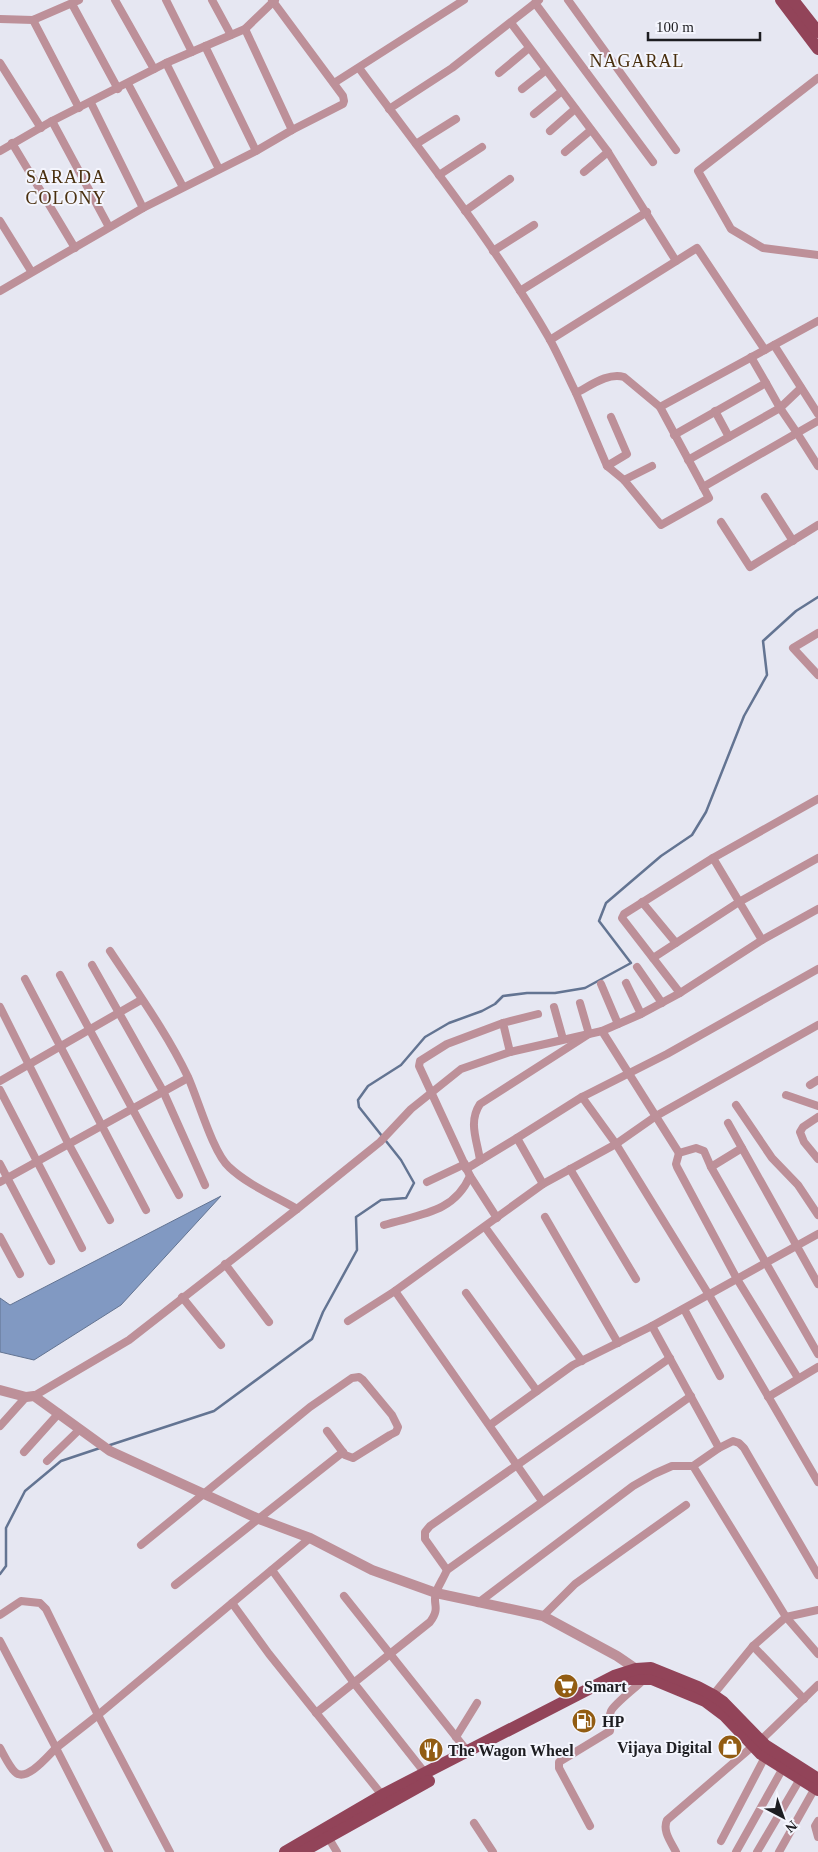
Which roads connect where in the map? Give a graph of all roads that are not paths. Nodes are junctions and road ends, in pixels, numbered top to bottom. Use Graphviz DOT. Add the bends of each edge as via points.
graph roads {
  1 [pos="116,0"];
  2 [pos="166,0"];
  3 [pos="212,0"];
  4 [pos="273,0"];
  5 [pos="464,0"];
  6 [pos="568,0"];
  7 [pos="781,0"];
  8 [pos="793,0"];
  9 [pos="537,1"];
  10 [pos="76,2"];
  11 [pos="0,19"];
  12 [pos="33,20"];
  13 [pos="511,23"];
  14 [pos="245,30"];
  15 [pos="818,32"];
  16 [pos="231,35"];
  17 [pos="205,46"];
  18 [pos="529,48"];
  19 [pos="818,49"];
  20 [pos="192,52"];
  21 [pos="0,63"];
  22 [pos="166,63"];
  23 [pos="359,68"];
  24 [pos="154,69"];
  25 [pos="546,70"];
  26 [pos="499,73"];
  27 [pos="818,78"];
  28 [pos="334,83"];
  29 [pos="128,84"];
  30 [pos="118,89"];
  31 [pos="522,89"];
  32 [pos="562,91"];
  33 [pos="91,103"];
  34 [pos="79,108"];
  35 [pos="389,109"];
  36 [pos="575,109"];
  37 [pos="534,114"];
  38 [pos="456,119"];
  39 [pos="52,121"];
  40 [pos="40,128"];
  41 [pos="292,130"];
  42 [pos="591,130"];
  43 [pos="550,131"];
  44 [pos="0,140"];
  45 [pos="416,144"];
  46 [pos="6,147"];
  47 [pos="482,147"];
  48 [pos="676,150"];
  49 [pos="256,151"];
  50 [pos="566,152"];
  51 [pos="608,152"];
  52 [pos="654,162"];
  53 [pos="219,169"];
  54 [pos="584,172"];
  55 [pos="439,175"];
  56 [pos="510,179"];
  57 [pos="183,187"];
  58 [pos="143,208"];
  59 [pos="465,211"];
  60 [pos="647,212"];
  61 [pos="0,221"];
  62 [pos="534,225"];
  63 [pos="109,227"];
  64 [pos="75,248"];
  65 [pos="493,251"];
  66 [pos="818,255"];
  67 [pos="676,261"];
  68 [pos="31,271"];
  69 [pos="0,291"];
  70 [pos="520,291"];
  71 [pos="818,321"];
  72 [pos="550,340"];
  73 [pos="774,345"];
  74 [pos="764,350"];
  75 [pos="751,357"];
  76 [pos="766,383"];
  77 [pos="801,388"];
  78 [pos="576,393"];
  79 [pos="660,407"];
  80 [pos="780,408"];
  81 [pos="715,411"];
  82 [pos="818,414"];
  83 [pos="611,417"];
  84 [pos="818,420"];
  85 [pos="797,434"];
  86 [pos="674,435"];
  87 [pos="729,437"];
  88 [pos="688,460"];
  89 [pos="607,466"];
  90 [pos="652,466"];
  91 [pos="818,466"];
  92 [pos="624,480"];
  93 [pos="703,487"];
  94 [pos="765,497"];
  95 [pos="721,522"];
  96 [pos="818,525"];
  97 [pos="793,541"];
  98 [pos="818,633"];
  99 [pos="815,666"];
  100 [pos="818,675"];
  101 [pos="818,799"];
  102 [pos="713,858"];
  103 [pos="818,858"];
  104 [pos="642,902"];
  105 [pos="739,902"];
  106 [pos="818,909"];
  107 [pos="762,940"];
  108 [pos="676,944"];
  109 [pos="110,951"];
  110 [pos="653,958"];
  111 [pos="92,965"];
  112 [pos="637,967"];
  113 [pos="818,969"];
  114 [pos="60,975"];
  115 [pos="25,979"];
  116 [pos="626,983"];
  117 [pos="601,984"];
  118 [pos="680,993"];
  119 [pos="141,1000"];
  120 [pos="580,1003"];
  121 [pos="662,1003"];
  122 [pos="0,1007"];
  123 [pos="554,1007"];
  124 [pos="119,1012"];
  125 [pos="538,1014"];
  126 [pos="641,1014"];
  127 [pos="503,1023"];
  128 [pos="618,1024"];
  129 [pos="818,1025"];
  130 [pos="90,1028"];
  131 [pos="602,1031"];
  132 [pos="589,1034"];
  133 [pos="563,1040"];
  134 [pos="60,1046"];
  135 [pos="510,1052"];
  136 [pos="28,1064"];
  137 [pos="629,1073"];
  138 [pos="188,1078"];
  139 [pos="818,1080"];
  140 [pos="0,1081"];
  141 [pos="810,1085"];
  142 [pos="0,1090"];
  143 [pos="163,1091"];
  144 [pos="432,1092"];
  145 [pos="786,1095"];
  146 [pos="582,1098"];
  147 [pos="736,1105"];
  148 [pos="818,1106"];
  149 [pos="133,1108"];
  150 [pos="656,1116"];
  151 [pos="818,1117"];
  152 [pos="728,1123"];
  153 [pos="103,1124"];
  154 [pos="517,1138"];
  155 [pos="68,1143"];
  156 [pos="616,1144"];
  157 [pos="742,1148"];
  158 [pos="679,1153"];
  159 [pos="818,1159"];
  160 [pos="480,1160"];
  161 [pos="37,1161"];
  162 [pos="0,1164"];
  163 [pos="711,1167"];
  164 [pos="570,1169"];
  165 [pos="467,1170"];
  166 [pos="8,1178"];
  167 [pos="0,1182"];
  168 [pos="427,1182"];
  169 [pos="543,1184"];
  170 [pos="205,1185"];
  171 [pos="179,1195"];
  172 [pos="297,1209"];
  173 [pos="146,1210"];
  174 [pos="818,1215"];
  175 [pos="545,1217"];
  176 [pos="497,1218"];
  177 [pos="110,1220"];
  178 [pos="384,1224"];
  179 [pos="485,1227"];
  180 [pos="818,1234"];
  181 [pos="0,1237"];
  182 [pos="797,1244"];
  183 [pos="82,1248"];
  184 [pos="51,1261"];
  185 [pos="767,1263"];
  186 [pos="225,1264"];
  187 [pos="20,1274"];
  188 [pos="636,1279"];
  189 [pos="737,1279"];
  190 [pos="818,1284"];
  191 [pos="395,1291"];
  192 [pos="466,1293"];
  193 [pos="709,1295"];
  194 [pos="182,1297"];
  195 [pos="684,1309"];
  196 [pos="348,1321"];
  197 [pos="269,1322"];
  198 [pos="652,1326"];
  199 [pos="618,1343"];
  200 [pos="221,1345"];
  201 [pos="818,1354"];
  202 [pos="670,1358"];
  203 [pos="582,1361"];
  204 [pos="818,1367"];
  205 [pos="720,1376"];
  206 [pos="798,1378"];
  207 [pos="0,1390"];
  208 [pos="537,1392"];
  209 [pos="691,1396"];
  210 [pos="30,1397"];
  211 [pos="768,1397"];
  212 [pos="59,1413"];
  213 [pos="490,1425"];
  214 [pos="0,1426"];
  215 [pos="80,1429"];
  216 [pos="327,1431"];
  217 [pos="719,1448"];
  218 [pos="24,1452"];
  219 [pos="343,1452"];
  220 [pos="47,1461"];
  221 [pos="517,1465"];
  222 [pos="694,1466"];
  223 [pos="818,1482"];
  224 [pos="205,1494"];
  225 [pos="542,1501"];
  226 [pos="686,1505"];
  227 [pos="259,1519"];
  228 [pos="310,1538"];
  229 [pos="141,1545"];
  230 [pos="272,1570"];
  231 [pos="447,1570"];
  232 [pos="818,1575"];
  233 [pos="175,1585"];
  234 [pos="436,1593"];
  235 [pos="344,1596"];
  236 [pos="478,1602"];
  237 [pos="232,1603"];
  238 [pos="818,1610"];
  239 [pos="0,1615"];
  240 [pos="543,1616"];
  241 [pos="786,1617"];
  242 [pos="0,1641"];
  243 [pos="753,1646"];
  244 [pos="390,1653"];
  245 [pos="818,1654"];
  246 [pos="641,1675"];
  247 [pos="354,1683"];
  248 [pos="818,1685"];
  249 [pos="713,1695"];
  250 [pos="804,1698"];
  251 [pos="477,1703"];
  252 [pos="316,1713"];
  253 [pos="98,1715"];
  254 [pos="456,1737"];
  255 [pos="757,1743"];
  256 [pos="56,1748"];
  257 [pos="0,1749"];
  258 [pos="468,1752"];
  259 [pos="766,1757"];
  260 [pos="783,1768"];
  261 [pos="425,1773"];
  262 [pos="800,1779"];
  263 [pos="817,1786"];
  264 [pos="382,1795"];
  265 [pos="818,1821"];
  266 [pos="474,1823"];
  267 [pos="590,1826"];
  268 [pos="328,1837"];
  269 [pos="818,1837"];
  270 [pos="721,1841"];
  271 [pos="109,1852"];
  272 [pos="170,1852"];
  273 [pos="284,1852"];
  274 [pos="302,1852"];
  275 [pos="337,1852"];
  276 [pos="493,1852"];
  277 [pos="676,1852"];
  278 [pos="736,1852"];
  279 [pos="757,1852"];
  280 [pos="779,1852"];
  1 -- 24 [label="street"];
  2 -- 20 [label="street"];
  3 -- 16 [label="street"];
  4 -- 14 [label="street"];
  4 -- 28 [label="street"];
  5 -- 23 [label="street"];
  6 -- 48 [label="street"];
  7 -- 19 [label="main road"];
  8 -- 15 [label="main road"];
  9 -- 13 [label="street"];
  9 -- 52 [label="street"];
  10 -- 12 [label="street"];
  10 -- 30 [label="street"];
  11 -- 12 [label="street"];
  12 -- 34 [label="street"];
  13 -- 18 [label="street"];
  13 -- 35 [label="street" via="452,68"];
  14 -- 16 [label="street"];
  14 -- 41 [label="street"];
  16 -- 17 [label="street"];
  17 -- 20 [label="street"];
  17 -- 49 [label="street"];
  18 -- 25 [label="street"];
  18 -- 26 [label="street"];
  20 -- 22 [label="street"];
  21 -- 40 [label="street"];
  22 -- 24 [label="street"];
  22 -- 53 [label="street"];
  23 -- 28 [label="street"];
  23 -- 35 [label="street"];
  24 -- 29 [label="street"];
  25 -- 31 [label="street"];
  25 -- 32 [label="street"];
  27 -- 66 [label="street" via="698,171 731,229 763,248"];
  28 -- 41 [label="street" via="344,101"];
  29 -- 30 [label="street"];
  29 -- 57 [label="street"];
  30 -- 33 [label="street"];
  32 -- 36 [label="street"];
  32 -- 37 [label="street"];
  33 -- 34 [label="street"];
  33 -- 58 [label="street"];
  34 -- 39 [label="street"];
  35 -- 45 [label="street"];
  36 -- 42 [label="street"];
  36 -- 43 [label="street"];
  38 -- 45 [label="street"];
  39 -- 40 [label="street"];
  39 -- 63 [label="street"];
  40 -- 46 [label="street"];
  41 -- 49 [label="street"];
  42 -- 50 [label="street"];
  42 -- 51 [label="street"];
  44 -- 46 [label="street"];
  45 -- 55 [label="street"];
  46 -- 64 [label="street"];
  47 -- 55 [label="street"];
  49 -- 53 [label="street"];
  51 -- 54 [label="street"];
  51 -- 60 [label="street"];
  53 -- 57 [label="street"];
  55 -- 59 [label="street"];
  56 -- 59 [label="street"];
  57 -- 58 [label="street"];
  58 -- 63 [label="street"];
  59 -- 65 [label="street"];
  60 -- 67 [label="street"];
  60 -- 70 [label="street"];
  61 -- 68 [label="street"];
  62 -- 65 [label="street"];
  63 -- 64 [label="street"];
  64 -- 68 [label="street"];
  65 -- 70 [label="street"];
  67 -- 72 [label="street"];
  67 -- 74 [label="street" via="697,248"];
  68 -- 69 [label="street"];
  70 -- 72 [label="street"];
  71 -- 73 [label="street"];
  72 -- 78 [label="street"];
  73 -- 74 [label="street"];
  73 -- 77 [label="street"];
  74 -- 75 [label="street"];
  75 -- 76 [label="street"];
  75 -- 79 [label="street"];
  76 -- 80 [label="street"];
  76 -- 81 [label="street"];
  77 -- 80 [label="street"];
  77 -- 82 [label="street"];
  78 -- 79 [label="street" via="618,375"];
  78 -- 89 [label="street"];
  79 -- 86 [label="street"];
  80 -- 85 [label="street"];
  80 -- 87 [label="street"];
  81 -- 86 [label="street"];
  81 -- 87 [label="street"];
  83 -- 89 [label="street" via="627,454"];
  84 -- 85 [label="street"];
  85 -- 91 [label="street"];
  85 -- 93 [label="street"];
  86 -- 88 [label="street"];
  87 -- 88 [label="street"];
  88 -- 93 [label="street"];
  89 -- 92 [label="street"];
  90 -- 92 [label="street"];
  92 -- 93 [label="street" via="661,525 709,498"];
  94 -- 97 [label="street"];
  95 -- 97 [label="street" via="750,567"];
  96 -- 97 [label="street"];
  98 -- 99 [label="street" via="793,648"];
  99 -- 100 [label="street"];
  101 -- 102 [label="street"];
  102 -- 104 [label="street"];
  102 -- 105 [label="street"];
  103 -- 105 [label="street"];
  104 -- 108 [label="street"];
  104 -- 110 [label="street" via="622,918"];
  105 -- 107 [label="street"];
  105 -- 108 [label="street"];
  106 -- 107 [label="street"];
  107 -- 118 [label="street"];
  108 -- 110 [label="street"];
  109 -- 119 [label="street"];
  110 -- 118 [label="street"];
  111 -- 124 [label="street"];
  112 -- 121 [label="street"];
  113 -- 137 [label="street"];
  114 -- 130 [label="street"];
  115 -- 134 [label="street"];
  116 -- 126 [label="street"];
  117 -- 128 [label="street"];
  118 -- 121 [label="street"];
  119 -- 124 [label="street"];
  119 -- 138 [label="street"];
  120 -- 132 [label="street"];
  121 -- 126 [label="street"];
  122 -- 136 [label="street"];
  123 -- 133 [label="street"];
  124 -- 130 [label="street"];
  124 -- 143 [label="street"];
  125 -- 127 [label="street"];
  126 -- 128 [label="street"];
  127 -- 135 [label="street"];
  127 -- 144 [label="street" via="447,1044 420,1061 419,1066"];
  128 -- 131 [label="street"];
  129 -- 150 [label="street"];
  130 -- 134 [label="street"];
  130 -- 149 [label="street"];
  131 -- 132 [label="street"];
  131 -- 137 [label="street"];
  132 -- 133 [label="street"];
  132 -- 160 [label="street" via="480,1104 473,1121"];
  133 -- 135 [label="street"];
  134 -- 136 [label="street"];
  134 -- 153 [label="street"];
  135 -- 144 [label="street" via="461,1069"];
  136 -- 140 [label="street"];
  136 -- 155 [label="street"];
  137 -- 146 [label="street"];
  137 -- 150 [label="street"];
  138 -- 143 [label="street"];
  138 -- 172 [label="street" via="227,1166"];
  139 -- 141 [label="street"];
  142 -- 161 [label="street"];
  143 -- 149 [label="street"];
  143 -- 170 [label="street"];
  144 -- 165 [label="street"];
  144 -- 172 [label="street" via="411,1108 380,1142"];
  145 -- 148 [label="street"];
  146 -- 154 [label="street"];
  146 -- 156 [label="street"];
  147 -- 174 [label="street" via="772,1158 798,1184"];
  149 -- 153 [label="street"];
  149 -- 171 [label="street"];
  150 -- 156 [label="street"];
  150 -- 158 [label="street"];
  151 -- 159 [label="street" via="800,1132"];
  152 -- 157 [label="street"];
  153 -- 155 [label="street"];
  153 -- 173 [label="street"];
  154 -- 160 [label="street"];
  154 -- 169 [label="street"];
  155 -- 161 [label="street"];
  155 -- 177 [label="street"];
  156 -- 164 [label="street"];
  156 -- 193 [label="street"];
  157 -- 163 [label="street"];
  157 -- 182 [label="street"];
  158 -- 163 [label="street" via="701,1149"];
  158 -- 189 [label="street" via="677,1167"];
  160 -- 165 [label="street"];
  161 -- 166 [label="street"];
  161 -- 183 [label="street"];
  162 -- 166 [label="street"];
  163 -- 185 [label="street"];
  164 -- 169 [label="street"];
  164 -- 188 [label="street"];
  165 -- 168 [label="street"];
  165 -- 176 [label="street"];
  165 -- 178 [label="street" via="460,1195 446,1206"];
  166 -- 167 [label="street"];
  166 -- 184 [label="street"];
  169 -- 176 [label="street"];
  172 -- 186 [label="street"];
  175 -- 199 [label="street"];
  176 -- 179 [label="street"];
  179 -- 191 [label="street"];
  179 -- 203 [label="street"];
  180 -- 182 [label="street"];
  181 -- 187 [label="street"];
  182 -- 185 [label="street"];
  182 -- 190 [label="street"];
  185 -- 189 [label="street"];
  185 -- 201 [label="street"];
  186 -- 194 [label="street"];
  186 -- 197 [label="street"];
  189 -- 193 [label="street"];
  189 -- 206 [label="street"];
  191 -- 196 [label="street"];
  191 -- 213 [label="street"];
  192 -- 208 [label="street"];
  193 -- 195 [label="street"];
  193 -- 211 [label="street"];
  194 -- 200 [label="street"];
  194 -- 210 [label="street" via="129,1340"];
  195 -- 198 [label="street"];
  195 -- 205 [label="street"];
  198 -- 199 [label="street"];
  198 -- 202 [label="street"];
  199 -- 203 [label="street"];
  202 -- 209 [label="street"];
  202 -- 221 [label="street"];
  203 -- 208 [label="street"];
  204 -- 206 [label="street"];
  206 -- 211 [label="street"];
  207 -- 210 [label="street"];
  208 -- 213 [label="street"];
  209 -- 217 [label="street"];
  209 -- 225 [label="street"];
  210 -- 212 [label="street"];
  210 -- 214 [label="street"];
  211 -- 223 [label="street"];
  212 -- 215 [label="street"];
  212 -- 218 [label="street"];
  213 -- 221 [label="street"];
  215 -- 220 [label="street"];
  215 -- 224 [label="street" via="110,1451"];
  216 -- 219 [label="street"];
  217 -- 222 [label="street"];
  217 -- 232 [label="street" via="733,1442 744,1448"];
  219 -- 224 [label="street" via="350,1457 355,1456 396,1432 398,1427 392,1415 359,1377 352,1378 310,1407"];
  219 -- 227 [label="street"];
  221 -- 225 [label="street"];
  221 -- 231 [label="street" via="425,1532 425,1538"];
  222 -- 236 [label="street" via="672,1466 633,1486"];
  222 -- 241 [label="street"];
  224 -- 227 [label="street"];
  224 -- 229 [label="street"];
  225 -- 231 [label="street"];
  226 -- 240 [label="street" via="574,1584"];
  227 -- 228 [label="street"];
  227 -- 233 [label="street"];
  228 -- 230 [label="street"];
  228 -- 234 [label="street" via="372,1570"];
  230 -- 237 [label="street"];
  230 -- 247 [label="street"];
  231 -- 234 [label="street"];
  234 -- 236 [label="street"];
  234 -- 244 [label="street" via="437,1607 430,1622"];
  235 -- 244 [label="street"];
  236 -- 240 [label="street"];
  237 -- 252 [label="street"];
  237 -- 253 [label="street"];
  238 -- 241 [label="street"];
  239 -- 253 [label="street" via="21,1601 40,1603 46,1609"];
  240 -- 246 [label="street" via="617,1656"];
  241 -- 243 [label="street"];
  241 -- 245 [label="street"];
  242 -- 256 [label="street"];
  243 -- 249 [label="street"];
  243 -- 250 [label="street"];
  244 -- 247 [label="street"];
  244 -- 254 [label="street"];
  246 -- 249 [label="main road" via="651,1668 662,1671"];
  246 -- 255 [label="main road" via="705,1701"];
  246 -- 258 [label="main road" via="606,1680"];
  246 -- 267 [label="street" via="612,1709 610,1731 559,1762 559,1768"];
  246 -- 268 [label="main road" via="616,1684"];
  247 -- 252 [label="street"];
  247 -- 261 [label="street"];
  248 -- 250 [label="street"];
  249 -- 255 [label="main road" via="738,1716"];
  250 -- 255 [label="street"];
  251 -- 254 [label="street"];
  252 -- 264 [label="street"];
  253 -- 256 [label="street"];
  253 -- 272 [label="street"];
  254 -- 258 [label="street"];
  255 -- 259 [label="main road"];
  255 -- 263 [label="main road" via="776,1752"];
  255 -- 277 [label="street" via="667,1820 664,1826"];
  256 -- 257 [label="street" via="39,1766 21,1775 16,1773"];
  256 -- 271 [label="street"];
  258 -- 261 [label="main road"];
  259 -- 260 [label="main road"];
  259 -- 270 [label="street"];
  260 -- 262 [label="main road"];
  260 -- 278 [label="street"];
  261 -- 264 [label="main road"];
  262 -- 263 [label="main road"];
  262 -- 279 [label="street"];
  263 -- 280 [label="street"];
  264 -- 273 [label="main road"];
  265 -- 269 [label="street" via="815,1826"];
  266 -- 276 [label="street"];
  268 -- 274 [label="main road"];
  268 -- 275 [label="street"];
}
